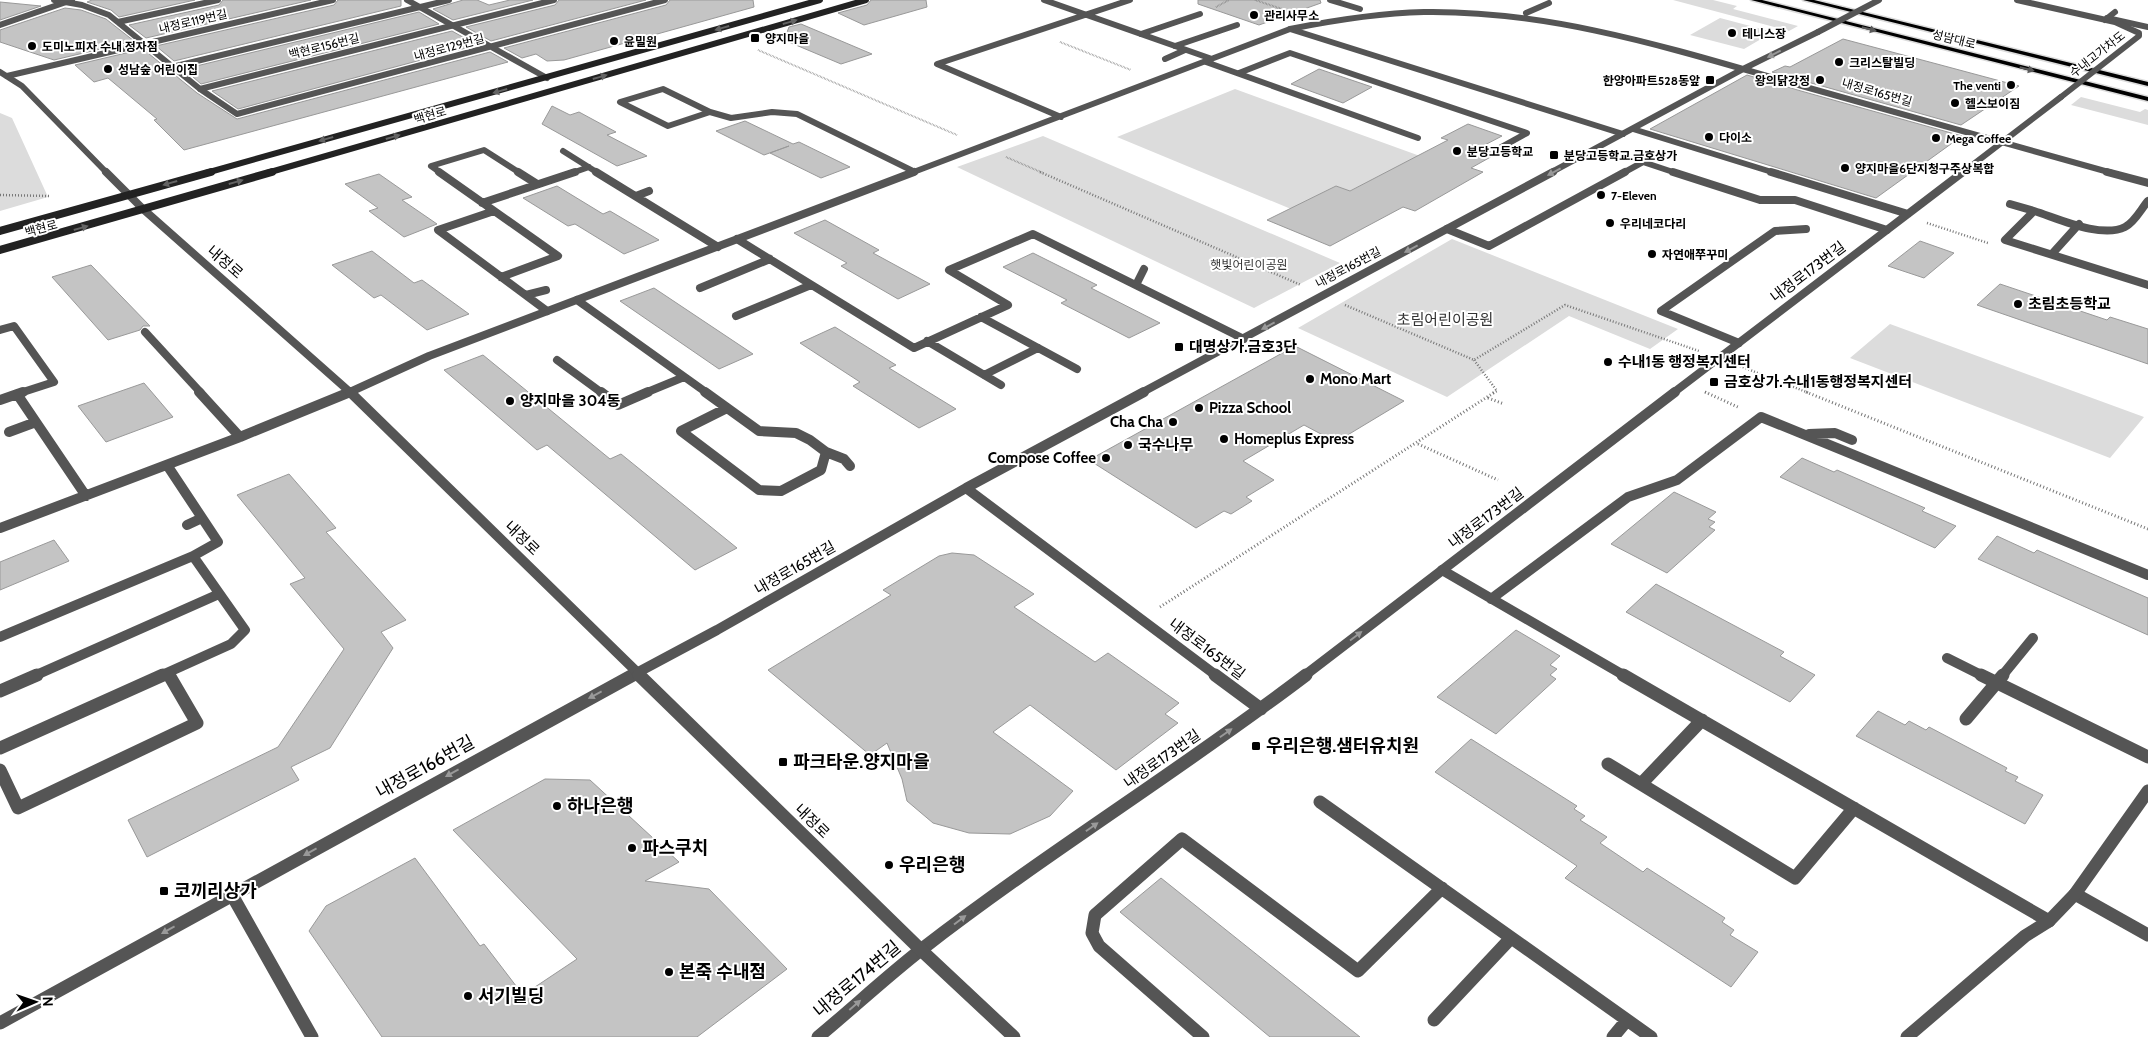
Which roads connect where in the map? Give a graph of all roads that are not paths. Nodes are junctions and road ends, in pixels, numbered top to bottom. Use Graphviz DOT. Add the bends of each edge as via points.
graph roads {
  1 [pos="54,0"];
  2 [pos="218,0"];
  3 [pos="333,0"];
  4 [pos="408,0"];
  5 [pos="449,0"];
  6 [pos="554,0"];
  7 [pos="665,0"];
  8 [pos="820,0"];
  9 [pos="866,0"];
  10 [pos="1044,0"];
  11 [pos="1130,0"];
  12 [pos="1330,0"];
  13 [pos="1754,0"];
  14 [pos="1806,0"];
  15 [pos="1879,0"];
  16 [pos="2017,0"];
  17 [pos="2028,0"];
  18 [pos="70,1"];
  19 [pos="1549,4"];
  20 [pos="420,7"];
  21 [pos="1364,10"];
  22 [pos="2115,12"];
  23 [pos="1200,14"];
  24 [pos="1525,14"];
  25 [pos="1086,15"];
  26 [pos="2104,20"];
  27 [pos="118,22"];
  28 [pos="454,25"];
  29 [pos="1237,25"];
  30 [pos="0,26"];
  31 [pos="2148,27"];
  32 [pos="1290,29"];
  33 [pos="1141,34"];
  34 [pos="145,44"];
  35 [pos="1175,46"];
  36 [pos="490,47"];
  37 [pos="1185,50"];
  38 [pos="1164,59"];
  39 [pos="1209,61"];
  40 [pos="172,67"];
  41 [pos="1744,69"];
  42 [pos="3,74"];
  43 [pos="1239,74"];
  44 [pos="547,78"];
  45 [pos="2148,84"];
  46 [pos="200,89"];
  47 [pos="2061,97"];
  48 [pos="2148,99"];
  49 [pos="711,112"];
  50 [pos="237,114"];
  51 [pos="1061,117"];
  52 [pos="732,118"];
  53 [pos="717,123"];
  54 [pos="1633,129"];
  55 [pos="1623,134"];
  56 [pos="1418,138"];
  57 [pos="2002,142"];
  58 [pos="1498,149"];
  59 [pos="563,151"];
  60 [pos="589,167"];
  61 [pos="916,172"];
  62 [pos="2148,183"];
  63 [pos="537,184"];
  64 [pos="649,191"];
  65 [pos="130,194"];
  66 [pos="636,196"];
  67 [pos="2148,201"];
  68 [pos="482,203"];
  69 [pos="2010,204"];
  70 [pos="2145,208"];
  71 [pos="143,209"];
  72 [pos="494,211"];
  73 [pos="2034,211"];
  74 [pos="1908,214"];
  75 [pos="2079,224"];
  76 [pos="1447,229"];
  77 [pos="1806,229"];
  78 [pos="1887,230"];
  79 [pos="0,231"];
  80 [pos="737,240"];
  81 [pos="718,247"];
  82 [pos="0,250"];
  83 [pos="2052,254"];
  84 [pos="770,260"];
  85 [pos="1144,269"];
  86 [pos="502,277"];
  87 [pos="811,285"];
  88 [pos="1136,285"];
  89 [pos="2148,285"];
  90 [pos="700,288"];
  91 [pos="546,290"];
  92 [pos="526,295"];
  93 [pos="577,300"];
  94 [pos="547,311"];
  95 [pos="736,316"];
  96 [pos="981,317"];
  97 [pos="0,330"];
  98 [pos="145,332"];
  99 [pos="1244,338"];
  100 [pos="927,341"];
  101 [pos="1739,343"];
  102 [pos="1038,348"];
  103 [pos="557,360"];
  104 [pos="1077,370"];
  105 [pos="984,375"];
  106 [pos="684,377"];
  107 [pos="1001,385"];
  108 [pos="350,392"];
  109 [pos="17,394"];
  110 [pos="0,400"];
  111 [pos="727,408"];
  112 [pos="36,422"];
  113 [pos="9,432"];
  114 [pos="1803,434"];
  115 [pos="240,437"];
  116 [pos="1852,440"];
  117 [pos="826,452"];
  118 [pos="167,465"];
  119 [pos="850,466"];
  120 [pos="966,488"];
  121 [pos="86,496"];
  122 [pos="202,518"];
  123 [pos="187,525"];
  124 [pos="0,528"];
  125 [pos="193,556"];
  126 [pos="1442,570"];
  127 [pos="2148,575"];
  128 [pos="219,594"];
  129 [pos="1491,599"];
  130 [pos="0,637"];
  131 [pos="2034,638"];
  132 [pos="1947,658"];
  133 [pos="638,672"];
  134 [pos="168,674"];
  135 [pos="1997,682"];
  136 [pos="0,691"];
  137 [pos="1261,709"];
  138 [pos="1966,719"];
  139 [pos="1702,720"];
  140 [pos="0,748"];
  141 [pos="2148,758"];
  142 [pos="1608,764"];
  143 [pos="0,770"];
  144 [pos="1641,784"];
  145 [pos="2148,791"];
  146 [pos="1320,802"];
  147 [pos="1854,808"];
  148 [pos="1442,888"];
  149 [pos="2075,894"];
  150 [pos="232,895"];
  151 [pos="2049,921"];
  152 [pos="2148,935"];
  153 [pos="1511,938"];
  154 [pos="921,950"];
  155 [pos="1434,1020"];
  156 [pos="1627,1020"];
  157 [pos="0,1023"];
  158 [pos="312,1037"];
  159 [pos="818,1037"];
  160 [pos="1014,1037"];
  161 [pos="1203,1037"];
  162 [pos="1614,1037"];
  163 [pos="1651,1037"];
  164 [pos="1907,1037"];
  1 -- 18 [label="street"];
  2 -- 27 [label="street"];
  3 -- 34 [label="street, 내정로119번길"];
  4 -- 20 [label="street"];
  5 -- 20 [label="street, 백현로156번길"];
  6 -- 28 [label="street, 백현로156번길"];
  7 -- 36 [label="street, 내정로129번길"];
  8 -- 44 [label="main road, 백현로, one-way"];
  71 -- 9 [label="main road, 백현로, one-way"];
  10 -- 25 [label="street"];
  11 -- 25 [label="street"];
  12 -- 21 [label="street"];
  13 -- 48 [label="main road, 성남대로, one-way"];
  14 -- 45 [label="main road, 성남대로"];
  15 -- 41 [label="street, 내정로165번길, one-way, bridge"];
  16 -- 26 [label="street, 수내고가차도, bridge"];
  17 -- 31 [label="street"];
  18 -- 27 [label="street" via="109,15"];
  18 -- 30 [label="street"];
  19 -- 24 [label="street"];
  20 -- 28 [label="street"];
  20 -- 40 [label="street, 백현로156번길"];
  21 -- 24 [label="street" via="1438,6"];
  21 -- 32 [label="street"];
  22 -- 26 [label="street, bridge"];
  23 -- 33 [label="street"];
  24 -- 41 [label="street"];
  25 -- 33 [label="street"];
  25 -- 51 [label="street" via="937,64"];
  26 -- 47 [label="street, 수내고가차도, bridge" via="2127,26 2140,33 2139,36"];
  27 -- 34 [label="street"];
  28 -- 36 [label="street"];
  28 -- 46 [label="street, 백현로156번길"];
  29 -- 35 [label="street"];
  32 -- 39 [label="street"];
  32 -- 55 [label="street"];
  33 -- 35 [label="street"];
  34 -- 40 [label="street, 내정로119번길"];
  34 -- 42 [label="street, 내정로119번길"];
  35 -- 37 [label="street"];
  36 -- 44 [label="street"];
  36 -- 50 [label="street, 내정로129번길"];
  37 -- 38 [label="street"];
  37 -- 39 [label="street"];
  39 -- 43 [label="street"];
  39 -- 51 [label="street"];
  40 -- 46 [label="street, 내정로119번길"];
  41 -- 54 [label="street, 내정로165번길"];
  41 -- 57 [label="street, 내정로165번길"];
  42 -- 65 [label="street, 내정로" via="22,86"];
  43 -- 56 [label="street"];
  43 -- 58 [label="street" via="1290,53 1527,133"];
  44 -- 65 [label="main road, 백현로, one-way"];
  46 -- 50 [label="street, 내정로119번길"];
  47 -- 57 [label="street, 내정로173번길"];
  49 -- 49 [label="street" via="663,89 620,102 668,126"];
  49 -- 52 [label="street"];
  51 -- 61 [label="street"];
  52 -- 53 [label="street"];
  52 -- 61 [label="street" via="778,111 797,114"];
  54 -- 55 [label="street, 내정로165번길"];
  54 -- 74 [label="street"];
  55 -- 76 [label="street, 내정로165번길, one-way"];
  57 -- 62 [label="street, 내정로165번길"];
  57 -- 74 [label="street, 내정로173번길"];
  59 -- 60 [label="street"];
  60 -- 63 [label="street"];
  60 -- 66 [label="street"];
  61 -- 80 [label="street"];
  63 -- 68 [label="street"];
  63 -- 68 [label="street" via="484,150 431,166"];
  64 -- 66 [label="street"];
  65 -- 71 [label="street, 내정로"];
  65 -- 79 [label="main road, 백현로"];
  66 -- 81 [label="street"];
  67 -- 70 [label="street"];
  68 -- 72 [label="street"];
  69 -- 73 [label="street"];
  70 -- 75 [label="street" via="2123,229 2097,230"];
  82 -- 71 [label="main road, 백현로, one-way"];
  71 -- 108 [label="street, 내정로"];
  72 -- 86 [label="street" via="558,256"];
  72 -- 86 [label="street" via="438,230"];
  73 -- 75 [label="street"];
  73 -- 83 [label="street" via="2005,240"];
  74 -- 78 [label="street, 내정로173번길"];
  75 -- 83 [label="street"];
  76 -- 78 [label="street" via="1489,246 1643,162 1760,200 1795,200"];
  76 -- 99 [label="street, 내정로165번길, one-way"];
  77 -- 101 [label="street" via="1775,231 1661,311"];
  78 -- 101 [label="street, 내정로173번길"];
  80 -- 81 [label="street"];
  80 -- 84 [label="street"];
  81 -- 93 [label="street"];
  83 -- 89 [label="street"];
  84 -- 87 [label="street"];
  84 -- 90 [label="street"];
  85 -- 88 [label="street"];
  86 -- 92 [label="street"];
  87 -- 95 [label="street"];
  87 -- 100 [label="street" via="914,348"];
  88 -- 96 [label="street" via="1033,234 949,270 1008,305"];
  88 -- 99 [label="street"];
  91 -- 92 [label="street"];
  92 -- 94 [label="street"];
  93 -- 94 [label="street"];
  93 -- 106 [label="street"];
  94 -- 108 [label="street" via="429,356"];
  96 -- 100 [label="street"];
  96 -- 102 [label="street"];
  97 -- 109 [label="street" via="14,326 54,382"];
  98 -- 115 [label="street"];
  99 -- 120 [label="street, 내정로165번길"];
  100 -- 105 [label="street"];
  101 -- 126 [label="street, 내정로173번길"];
  102 -- 104 [label="street"];
  102 -- 105 [label="street"];
  103 -- 106 [label="street" via="618,406"];
  105 -- 107 [label="street"];
  106 -- 111 [label="street"];
  108 -- 115 [label="street"];
  108 -- 133 [label="street, 내정로"];
  109 -- 110 [label="street"];
  109 -- 112 [label="street"];
  111 -- 117 [label="street" via="759,431 768,434 792,432"];
  111 -- 117 [label="street" via="681,431 759,490 781,491 821,470"];
  112 -- 113 [label="street"];
  112 -- 121 [label="street"];
  114 -- 116 [label="street" via="1835,433"];
  114 -- 127 [label="street"];
  114 -- 129 [label="street" via="1761,417 1677,480 1628,497"];
  115 -- 118 [label="street"];
  117 -- 119 [label="street"];
  118 -- 121 [label="street"];
  118 -- 122 [label="street"];
  120 -- 133 [label="street, 내정로165번길"];
  120 -- 137 [label="street, 내정로165번길"];
  121 -- 124 [label="street"];
  122 -- 123 [label="street"];
  122 -- 125 [label="street" via="218,542"];
  125 -- 128 [label="street"];
  125 -- 130 [label="street"];
  126 -- 129 [label="street"];
  137 -- 126 [label="street, 내정로173번길, one-way"];
  128 -- 134 [label="street" via="245,630 230,644"];
  128 -- 136 [label="street"];
  129 -- 139 [label="street"];
  131 -- 135 [label="street"];
  132 -- 135 [label="street"];
  133 -- 150 [label="street, 내정로166번길, one-way"];
  133 -- 154 [label="street, 내정로"];
  134 -- 140 [label="street"];
  134 -- 143 [label="street" via="197,723 18,808"];
  135 -- 138 [label="street"];
  135 -- 141 [label="street"];
  154 -- 137 [label="street, 내정로173번길, one-way"];
  139 -- 144 [label="street"];
  139 -- 147 [label="street"];
  142 -- 144 [label="street"];
  144 -- 147 [label="street" via="1795,878"];
  145 -- 149 [label="street"];
  146 -- 148 [label="street"];
  147 -- 151 [label="street"];
  148 -- 153 [label="street"];
  148 -- 161 [label="street" via="1358,971 1182,838 1095,915 1092,933 1099,946"];
  149 -- 151 [label="street"];
  149 -- 152 [label="street"];
  150 -- 157 [label="street, 내정로166번길, one-way"];
  150 -- 158 [label="street"];
  151 -- 164 [label="street" via="2025,936"];
  153 -- 155 [label="street"];
  153 -- 156 [label="street"];
  159 -- 154 [label="street, 내정로174번길, one-way"];
  154 -- 160 [label="street, 내정로"];
  156 -- 162 [label="street"];
  156 -- 163 [label="street"];
}
